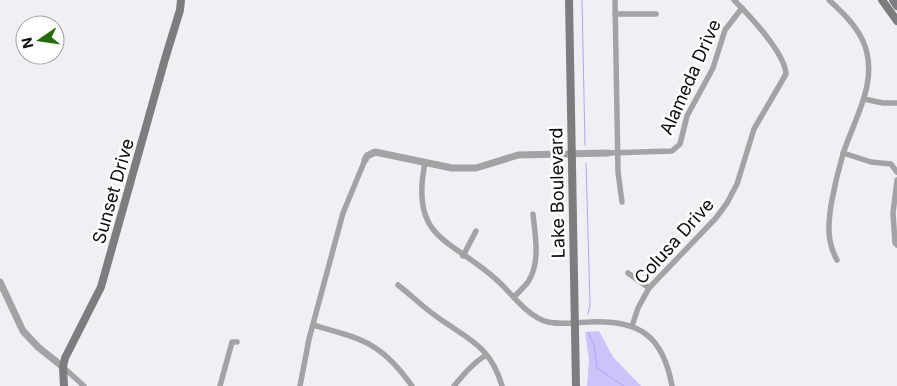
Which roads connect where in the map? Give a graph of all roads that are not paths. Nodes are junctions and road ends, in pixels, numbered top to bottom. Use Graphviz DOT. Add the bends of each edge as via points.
graph roads {
  1 [pos="181,0"];
  2 [pos="569,0"];
  3 [pos="614,0"];
  4 [pos="734,0"];
  5 [pos="829,0"];
  6 [pos="882,0"];
  7 [pos="893,0"];
  8 [pos="897,6"];
  9 [pos="742,8"];
  10 [pos="615,14"];
  11 [pos="656,14"];
  12 [pos="897,21"];
  13 [pos="864,99"];
  14 [pos="897,103"];
  15 [pos="572,153"];
  16 [pos="608,153"];
  17 [pos="617,153"];
  18 [pos="843,153"];
  19 [pos="365,160"];
  20 [pos="425,163"];
  21 [pos="897,172"];
  22 [pos="897,180"];
  23 [pos="622,202"];
  24 [pos="533,214"];
  25 [pos="895,214"];
  26 [pos="476,231"];
  27 [pos="897,245"];
  28 [pos="463,256"];
  29 [pos="837,260"];
  30 [pos="628,274"];
  31 [pos="0,282"];
  32 [pos="398,285"];
  33 [pos="649,288"];
  34 [pos="514,297"];
  35 [pos="575,322"];
  36 [pos="313,325"];
  37 [pos="632,326"];
  38 [pos="237,342"];
  39 [pos="486,355"];
  40 [pos="63,367"];
  41 [pos="64,386"];
  42 [pos="84,386"];
  43 [pos="220,386"];
  44 [pos="300,386"];
  45 [pos="412,386"];
  46 [pos="454,386"];
  47 [pos="502,386"];
  48 [pos="576,386"];
  49 [pos="672,386"];
  1 -- 40 [label="main road, Sunset Drive" via="101,287"];
  2 -- 15 [label="main road, Lake Boulevard"];
  3 -- 10 [label="street"];
  4 -- 9 [label="street"];
  5 -- 13 [label="street" via="853,24 865,47 869,64"];
  6 -- 12 [label="main road"];
  7 -- 8 [label="main road"];
  9 -- 17 [label="street, Alameda Drive" via="725,30 713,68 688,116 680,144 672,151"];
  9 -- 33 [label="street, Colusa Drive" via="767,37 786,67 786,74 754,129 737,184 727,203"];
  10 -- 11 [label="street"];
  10 -- 17 [label="street"];
  13 -- 14 [label="street"];
  13 -- 18 [label="street"];
  15 -- 16 [label="street, Alameda Drive"];
  15 -- 20 [label="street, Alameda Drive" via="518,155 476,168"];
  15 -- 35 [label="main road, Lake Boulevard"];
  16 -- 17 [label="street, Alameda Drive"];
  17 -- 23 [label="street"];
  18 -- 21 [label="street" via="871,162 892,164"];
  18 -- 29 [label="street" via="828,225 828,238"];
  19 -- 20 [label="street, Alameda Drive" via="375,152"];
  19 -- 36 [label="street" via="342,213"];
  20 -- 28 [label="street" via="421,183 424,210 439,237"];
  22 -- 25 [label="street"];
  24 -- 34 [label="street" via="535,263 528,282"];
  25 -- 27 [label="street"];
  26 -- 28 [label="street"];
  28 -- 34 [label="street" via="497,280"];
  30 -- 33 [label="street"];
  31 -- 40 [label="street" via="23,331"];
  32 -- 39 [label="street" via="440,319 466,334"];
  33 -- 37 [label="street, Colusa Drive"];
  34 -- 35 [label="street" via="530,312 548,322"];
  35 -- 37 [label="street" via="609,321"];
  35 -- 48 [label="main road, Lake Boulevard"];
  36 -- 44 [label="street"];
  36 -- 45 [label="street" via="357,337 377,348"];
  37 -- 49 [label="street" via="644,331 654,342 665,360"];
  38 -- 43 [label="street" via="232,342"];
  39 -- 46 [label="street" via="477,360"];
  39 -- 47 [label="street"];
  40 -- 41 [label="main road, Sunset Drive"];
  40 -- 42 [label="street"];
}
